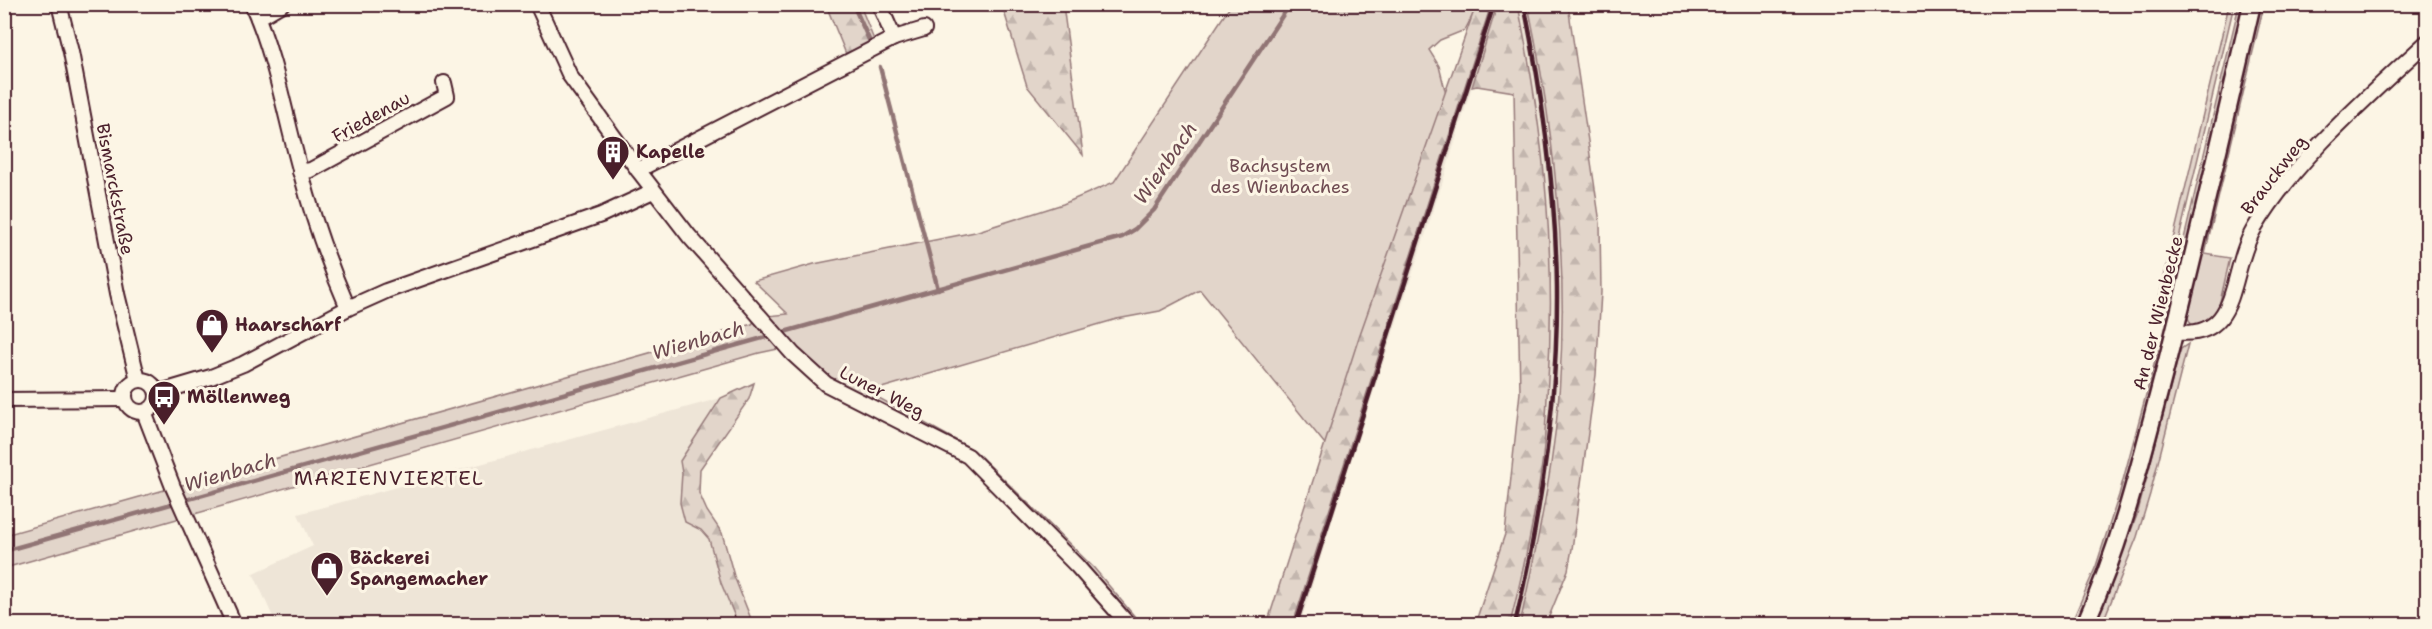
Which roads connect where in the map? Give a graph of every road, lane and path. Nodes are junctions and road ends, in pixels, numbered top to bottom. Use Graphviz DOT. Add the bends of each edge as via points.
graph roads {
  1 [pos="59,4"];
  2 [pos="252,4"];
  3 [pos="282,4"];
  4 [pos="537,4"];
  5 [pos="879,4"];
  6 [pos="2252,4"];
  7 [pos="258,18"];
  8 [pos="924,29"];
  9 [pos="894,38"];
  10 [pos="2427,41"];
  11 [pos="444,83"];
  12 [pos="638,170"];
  13 [pos="300,172"];
  14 [pos="653,191"];
  15 [pos="348,308"];
  16 [pos="2174,332"];
  17 [pos="138,381"];
  18 [pos="157,393"];
  19 [pos="125,399"];
  20 [pos="4,400"];
  21 [pos="144,412"];
  22 [pos="234,624"];
  23 [pos="1128,624"];
  24 [pos="2085,624"];
  1 -- 17 [label="street, Bismarckstraße"];
  2 -- 7 [label="street"];
  3 -- 7 [label="street"];
  4 -- 12 [label="street, Luner Weg" via="570,76"];
  5 -- 9 [label="street"];
  6 -- 16 [label="street, An der Wienbecke"];
  7 -- 13 [label="street"];
  8 -- 9 [label="street"];
  9 -- 12 [label="street"];
  10 -- 16 [label="street, Brauckweg" via="2349,114 2275,198 2246,245 2220,321 2201,332"];
  11 -- 13 [label="street, Friedenau" via="447,96 311,170"];
  12 -- 14 [label="street, Luner Weg"];
  13 -- 15 [label="street" via="324,250"];
  14 -- 15 [label="street" via="601,215"];
  14 -- 23 [label="street, Luner Weg" via="786,346 826,384 968,456 1077,566"];
  15 -- 18 [label="street" via="243,364"];
  16 -- 24 [label="street, An der Wienbecke" via="2126,514"];
  17 -- 18 [label="street" via="150,382"];
  17 -- 19 [label="street" via="128,388"];
  18 -- 21 [label="street" via="155,405"];
  19 -- 20 [label="street"];
  19 -- 21 [label="street" via="132,410"];
  21 -- 22 [label="street"];
}
